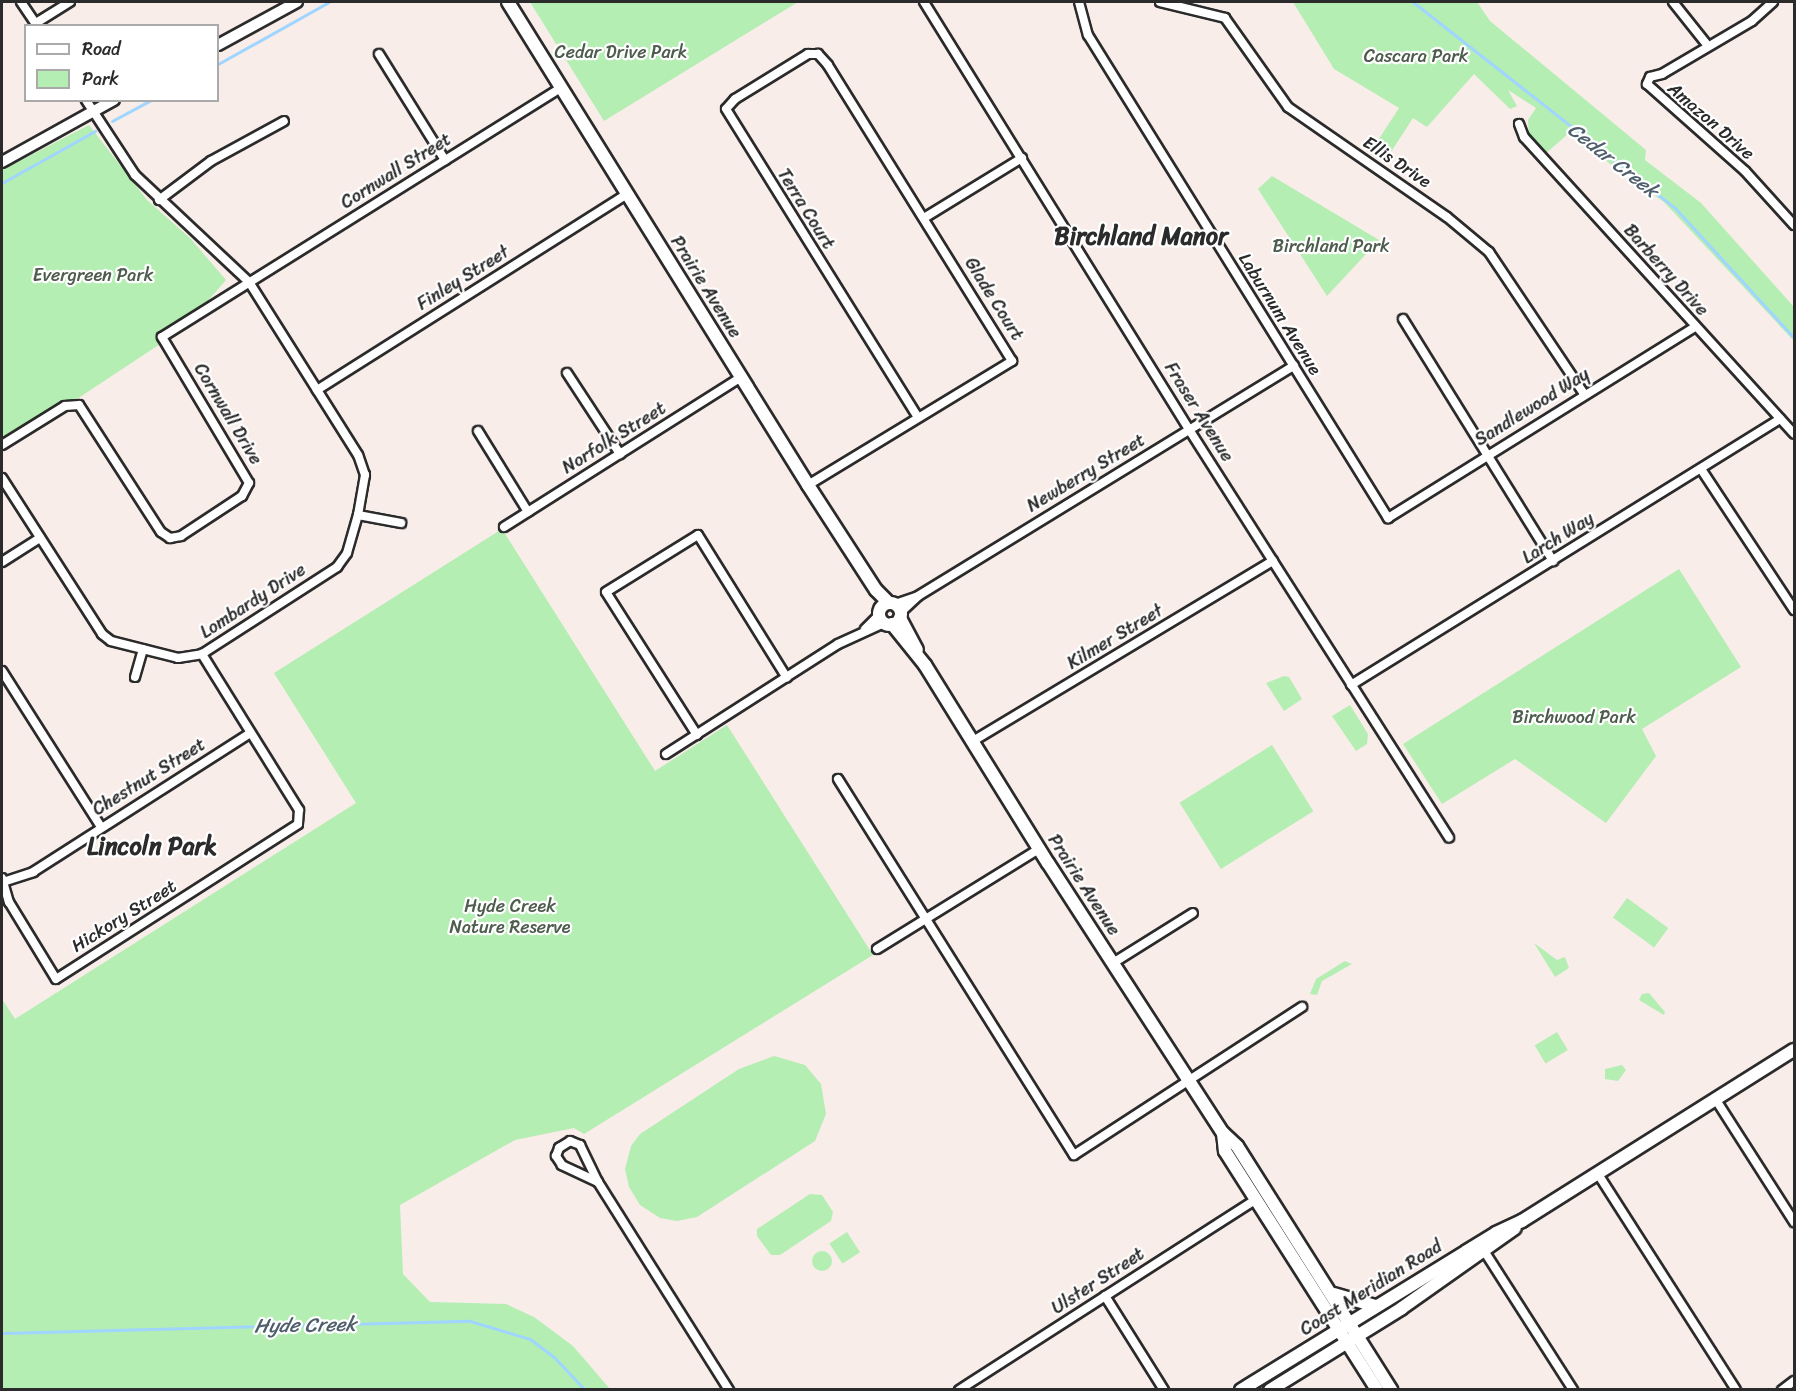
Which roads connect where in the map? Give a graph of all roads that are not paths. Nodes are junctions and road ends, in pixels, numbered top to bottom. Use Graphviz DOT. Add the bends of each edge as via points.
graph roads {
  1 [pos="21,2"];
  2 [pos="70,2"];
  3 [pos="297,2"];
  4 [pos="508,2"];
  5 [pos="924,2"];
  6 [pos="1079,2"];
  7 [pos="1160,2"];
  8 [pos="1673,2"];
  9 [pos="1773,2"];
  10 [pos="37,24"];
  11 [pos="219,44"];
  12 [pos="1708,46"];
  13 [pos="379,54"];
  14 [pos="818,54"];
  15 [pos="561,88"];
  16 [pos="87,102"];
  17 [pos="110,102"];
  18 [pos="94,111"];
  19 [pos="284,121"];
  20 [pos="1519,124"];
  21 [pos="1022,158"];
  22 [pos="446,160"];
  23 [pos="2,162"];
  24 [pos="627,194"];
  25 [pos="159,200"];
  26 [pos="924,218"];
  27 [pos="1794,225"];
  28 [pos="249,282"];
  29 [pos="1403,319"];
  30 [pos="1695,327"];
  31 [pos="1294,366"];
  32 [pos="567,373"];
  33 [pos="741,377"];
  34 [pos="317,390"];
  35 [pos="1584,394"];
  36 [pos="918,417"];
  37 [pos="1780,419"];
  38 [pos="478,431"];
  39 [pos="1190,431"];
  40 [pos="1794,434"];
  41 [pos="2,445"];
  42 [pos="620,454"];
  43 [pos="1488,454"];
  44 [pos="1701,469"];
  45 [pos="2,478"];
  46 [pos="808,485"];
  47 [pos="528,512"];
  48 [pos="358,515"];
  49 [pos="1388,518"];
  50 [pos="400,524"];
  51 [pos="504,527"];
  52 [pos="40,538"];
  53 [pos="1273,561"];
  54 [pos="1553,561"];
  55 [pos="2,562"];
  56 [pos="1794,610"];
  57 [pos="890,614"];
  58 [pos="143,649"];
  59 [pos="202,654"];
  60 [pos="2,671"];
  61 [pos="135,677"];
  62 [pos="787,678"];
  63 [pos="1351,685"];
  64 [pos="250,733"];
  65 [pos="697,735"];
  66 [pos="973,741"];
  67 [pos="666,754"];
  68 [pos="838,779"];
  69 [pos="101,827"];
  70 [pos="1449,837"];
  71 [pos="1039,849"];
  72 [pos="2,880"];
  73 [pos="1193,913"];
  74 [pos="923,920"];
  75 [pos="877,949"];
  76 [pos="1113,963"];
  77 [pos="1302,1007"];
  78 [pos="1794,1050"];
  79 [pos="1190,1082"];
  80 [pos="1716,1100"];
  81 [pos="1223,1132"];
  82 [pos="1598,1174"];
  83 [pos="598,1182"];
  84 [pos="1255,1200"];
  85 [pos="1794,1222"];
  86 [pos="1482,1247"];
  87 [pos="1334,1294"];
  88 [pos="1105,1296"];
  89 [pos="1375,1306"];
  90 [pos="1345,1326"];
  91 [pos="1353,1338"];
  92 [pos="1794,1381"];
  93 [pos="729,1389"];
  94 [pos="959,1389"];
  95 [pos="1164,1389"];
  96 [pos="1241,1389"];
  97 [pos="1270,1389"];
  98 [pos="1377,1389"];
  99 [pos="1391,1389"];
  100 [pos="1573,1389"];
  101 [pos="1736,1389"];
  102 [pos="1782,1389"];
  1 -- 10 [label="street"];
  2 -- 10 [label="street"];
  3 -- 11 [label="street"];
  4 -- 15 [label="main road, Prairie Avenue"];
  5 -- 21 [label="street, Fraser Avenue"];
  6 -- 31 [label="street, Laburnum Avenue" via="1088,35"];
  7 -- 35 [label="street, Ellis Drive" via="1211,12 1231,23 1288,107 1447,217 1490,252"];
  8 -- 12 [label="street"];
  9 -- 12 [label="street" via="1752,21"];
  12 -- 27 [label="street, Amazon Drive" via="1650,76 1648,87 1737,164"];
  13 -- 22 [label="street"];
  14 -- 26 [label="street, Glade Court"];
  14 -- 36 [label="street, Terra Court" via="808,54 735,99 726,109"];
  15 -- 22 [label="street, Cornwall Street"];
  15 -- 24 [label="main road, Prairie Avenue"];
  16 -- 18 [label="street, Lombardy Drive"];
  17 -- 18 [label="street"];
  18 -- 23 [label="street"];
  18 -- 25 [label="street, Lombardy Drive" via="120,155"];
  19 -- 25 [label="street" via="210,160"];
  20 -- 30 [label="street, Barberry Drive" via="1524,137"];
  21 -- 26 [label="street"];
  21 -- 39 [label="street, Fraser Avenue"];
  22 -- 28 [label="street, Cornwall Street"];
  24 -- 33 [label="main road, Prairie Avenue"];
  24 -- 34 [label="street, Finley Street"];
  25 -- 28 [label="street, Lombardy Drive"];
  26 -- 36 [label="street, Glade Court" via="1012,361"];
  28 -- 34 [label="street, Lombardy Drive"];
  28 -- 41 [label="street, Cornwall Drive" via="162,337 247,475 248,487 242,496 181,536 171,538 161,532 78,405 65,406"];
  29 -- 43 [label="street"];
  30 -- 35 [label="street, Sandlewood Way"];
  30 -- 37 [label="street, Barberry Drive"];
  31 -- 39 [label="street, Newberry Street"];
  31 -- 49 [label="street, Laburnum Avenue"];
  32 -- 42 [label="street"];
  33 -- 42 [label="street, Norfolk Street"];
  33 -- 46 [label="main road, Prairie Avenue"];
  34 -- 48 [label="street, Lombardy Drive" via="363,465"];
  35 -- 43 [label="street, Sandlewood Way"];
  36 -- 46 [label="street, Glade Court"];
  37 -- 40 [label="street, Barberry Drive"];
  37 -- 44 [label="street, Larch Way"];
  38 -- 47 [label="street"];
  39 -- 53 [label="street, Fraser Avenue"];
  39 -- 57 [label="street, Newberry Street"];
  42 -- 47 [label="street, Norfolk Street"];
  43 -- 49 [label="street, Sandlewood Way"];
  43 -- 54 [label="street"];
  44 -- 54 [label="street, Larch Way"];
  44 -- 56 [label="street"];
  45 -- 52 [label="street, Lombardy Drive"];
  46 -- 57 [label="main road, Prairie Avenue"];
  47 -- 51 [label="street, Norfolk Street"];
  48 -- 50 [label="street"];
  48 -- 59 [label="street, Lombardy Drive" via="347,553 337,567"];
  52 -- 55 [label="street"];
  52 -- 58 [label="street, Lombardy Drive" via="102,634"];
  53 -- 63 [label="street, Fraser Avenue"];
  53 -- 66 [label="street, Kilmer Street"];
  54 -- 63 [label="street, Larch Way"];
  57 -- 62 [label="street, Newberry Street"];
  57 -- 66 [label="main road, Prairie Avenue"];
  58 -- 59 [label="street, Lombardy Drive" via="182,658"];
  58 -- 61 [label="street"];
  59 -- 64 [label="street"];
  60 -- 69 [label="street"];
  62 -- 65 [label="street, Newberry Street"];
  62 -- 65 [label="street" via="698,535 606,591"];
  63 -- 70 [label="street, Fraser Avenue"];
  64 -- 69 [label="street, Chestnut Street"];
  64 -- 72 [label="street, Hickory Street" via="299,810 300,821 56,979 9,902"];
  65 -- 67 [label="street, Newberry Street"];
  66 -- 71 [label="main road, Prairie Avenue"];
  68 -- 74 [label="street"];
  69 -- 72 [label="street, Chestnut Street" via="33,872"];
  71 -- 74 [label="street"];
  71 -- 76 [label="main road, Prairie Avenue"];
  73 -- 76 [label="street"];
  74 -- 75 [label="street"];
  74 -- 79 [label="street" via="1074,1155"];
  76 -- 79 [label="main road, Prairie Avenue"];
  77 -- 79 [label="street"];
  78 -- 80 [label="main road, Coast Meridian Road"];
  79 -- 81 [label="main road, Prairie Avenue"];
  80 -- 82 [label="main road, Coast Meridian Road"];
  80 -- 85 [label="street"];
  81 -- 84 [label="main road, Prairie Avenue" via="1225,1151"];
  81 -- 87 [label="main road, Prairie Avenue" via="1237,1146"];
  82 -- 86 [label="main road, Coast Meridian Road"];
  82 -- 101 [label="street"];
  83 -- 83 [label="street" via="580,1145 570,1141 561,1146 556,1156 559,1163"];
  83 -- 93 [label="street"];
  84 -- 88 [label="street, Ulster Street"];
  84 -- 90 [label="main road, Prairie Avenue"];
  86 -- 89 [label="main road, Coast Meridian Road"];
  86 -- 91 [label="main road, Coast Meridian Road"];
  86 -- 100 [label="street"];
  87 -- 89 [label="main road"];
  87 -- 90 [label="main road, Prairie Avenue"];
  88 -- 94 [label="street, Ulster Street"];
  88 -- 95 [label="street"];
  89 -- 90 [label="main road, Coast Meridian Road"];
  90 -- 91 [label="main road, Prairie Avenue"];
  90 -- 96 [label="main road, Coast Meridian Road"];
  91 -- 97 [label="main road, Coast Meridian Road"];
  91 -- 98 [label="main road, Prairie Avenue"];
  91 -- 99 [label="main road, Prairie Avenue"];
  92 -- 102 [label="street"];
}
